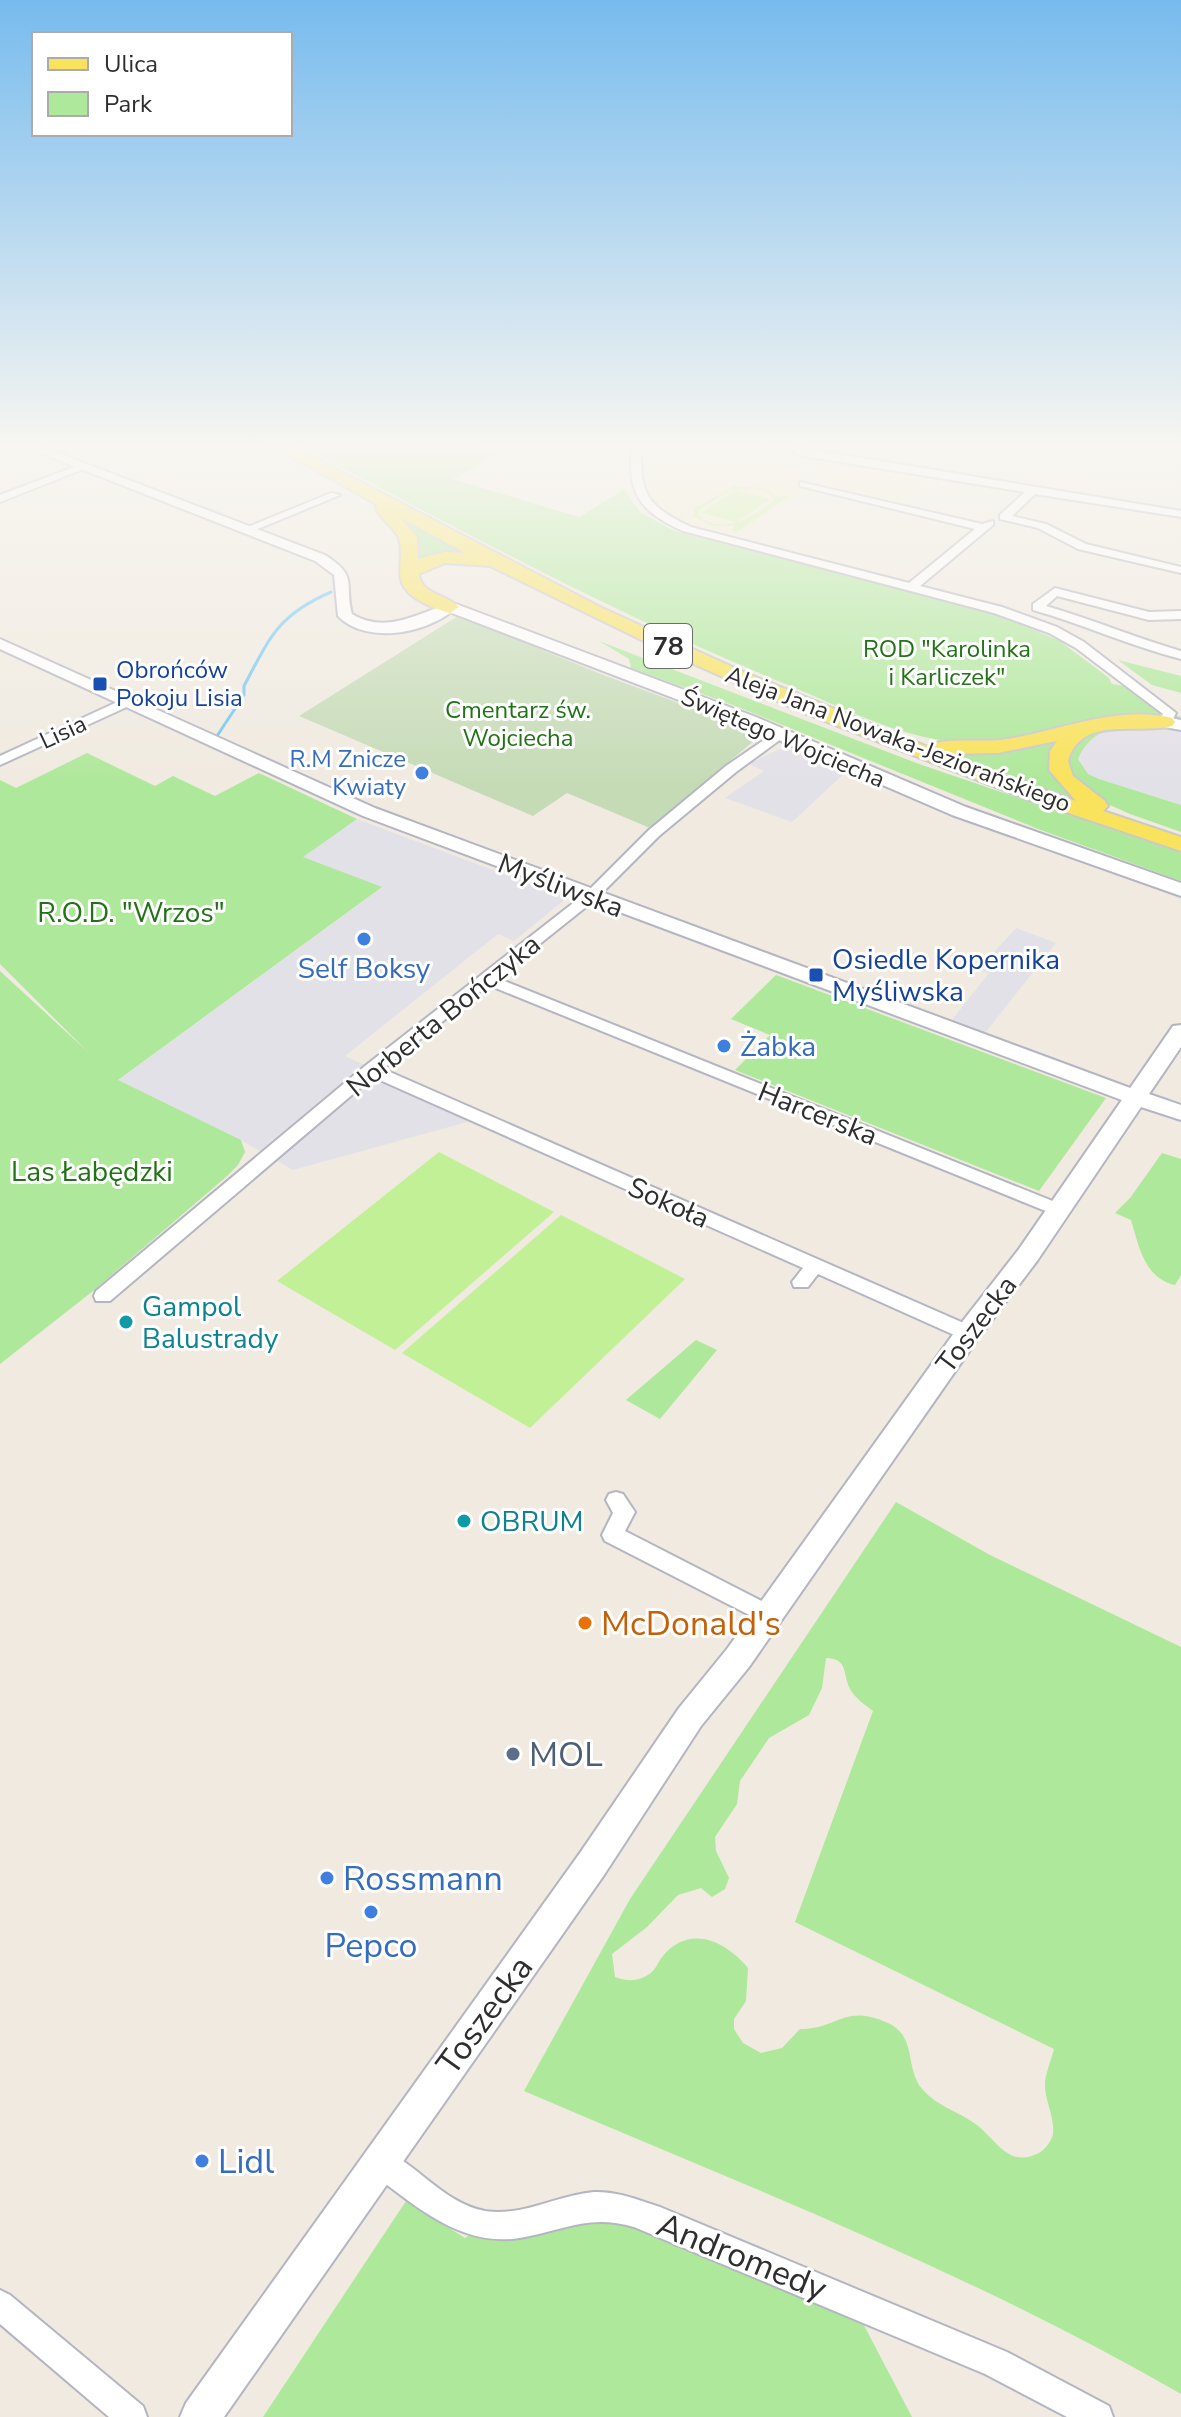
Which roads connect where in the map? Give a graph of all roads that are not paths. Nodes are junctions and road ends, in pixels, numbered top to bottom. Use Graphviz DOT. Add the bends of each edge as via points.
graph roads {
  1 [pos="318,558"];
  2 [pos="409,558"];
  3 [pos="450,558"];
  4 [pos="460,558"];
  5 [pos="490,558"];
  6 [pos="799,558"];
  7 [pos="946,558"];
  8 [pos="1128,558"];
  9 [pos="513,570"];
  10 [pos="1181,570"];
  11 [pos="409,573"];
  12 [pos="912,587"];
  13 [pos="450,607"];
  14 [pos="1181,615"];
  15 [pos="0,643"];
  16 [pos="1181,655"];
  17 [pos="126,702"];
  18 [pos="1174,717"];
  19 [pos="1086,726"];
  20 [pos="868,731"];
  21 [pos="780,733"];
  22 [pos="0,761"];
  23 [pos="1138,830"];
  24 [pos="1181,844"];
  25 [pos="1181,890"];
  26 [pos="591,896"];
  27 [pos="488,980"];
  28 [pos="1181,1031"];
  29 [pos="371,1070"];
  30 [pos="1134,1097"];
  31 [pos="1181,1113"];
  32 [pos="1059,1210"];
  33 [pos="815,1265"];
  34 [pos="801,1282"];
  35 [pos="103,1296"];
  36 [pos="968,1333"];
  37 [pos="616,1500"];
  38 [pos="769,1615"];
  39 [pos="380,2162"];
  40 [pos="0,2305"];
  41 [pos="1065,2409"];
  42 [pos="122,2414"];
  43 [pos="200,2417"];
  44 [pos="1098,2417"];
  1 -- 13 [label="street" via="334,567 347,587 345,616 362,626 401,627"];
  2 -- 11 [label="main road"];
  3 -- 11 [label="main road" via="430,560"];
  4 -- 9 [label="main road"];
  5 -- 9 [label="main road, Aleja Jana Nowaka-Jeziorańskiego / 78"];
  6 -- 12 [label="street"];
  7 -- 12 [label="street"];
  8 -- 10 [label="street"];
  9 -- 20 [label="main road, Aleja Jana Nowaka-Jeziorańskiego / 78" via="695,659"];
  11 -- 13 [label="main road" via="420,593"];
  12 -- 18 [label="street" via="1053,630"];
  13 -- 21 [label="main road, Świętego Wojciecha"];
  14 -- 16 [label="street" via="1149,616 1055,592 1037,607"];
  15 -- 17 [label="street, Myśliwska"];
  17 -- 22 [label="street, Lisia"];
  17 -- 26 [label="street, Myśliwska" via="326,794"];
  18 -- 19 [label="main road"];
  19 -- 20 [label="main road" via="1021,745 972,750"];
  19 -- 23 [label="main road" via="1064,741 1057,753 1064,780"];
  20 -- 23 [label="main road, Aleja Jana Nowaka-Jeziorańskiego / 78"];
  21 -- 25 [label="main road, Świętego Wojciecha" via="959,811"];
  21 -- 26 [label="street, Norberta Bończyka" via="654,833"];
  23 -- 24 [label="main road, Aleja Jana Nowaka-Jeziorańskiego / 78"];
  26 -- 27 [label="street, Norberta Bończyka"];
  26 -- 30 [label="street, Myśliwska"];
  27 -- 29 [label="street, Norberta Bończyka"];
  27 -- 32 [label="street, Harcerska"];
  28 -- 30 [label="main road, Toszecka"];
  29 -- 33 [label="street, Sokoła"];
  29 -- 35 [label="street, Norberta Bończyka"];
  30 -- 31 [label="main road"];
  30 -- 32 [label="main road, Toszecka"];
  32 -- 36 [label="main road, Toszecka"];
  33 -- 34 [label="street"];
  33 -- 36 [label="street, Sokoła"];
  36 -- 38 [label="main road, Toszecka"];
  37 -- 38 [label="street" via="624,1512 613,1535"];
  38 -- 39 [label="main road, Toszecka" via="690,1717"];
  39 -- 41 [label="street, Andromedy" via="449,2210 484,2225 516,2224 592,2206 660,2221 996,2363"];
  39 -- 43 [label="main road, Toszecka"];
  40 -- 42 [label="street"];
  41 -- 44 [label="street, Andromedy"];
}
